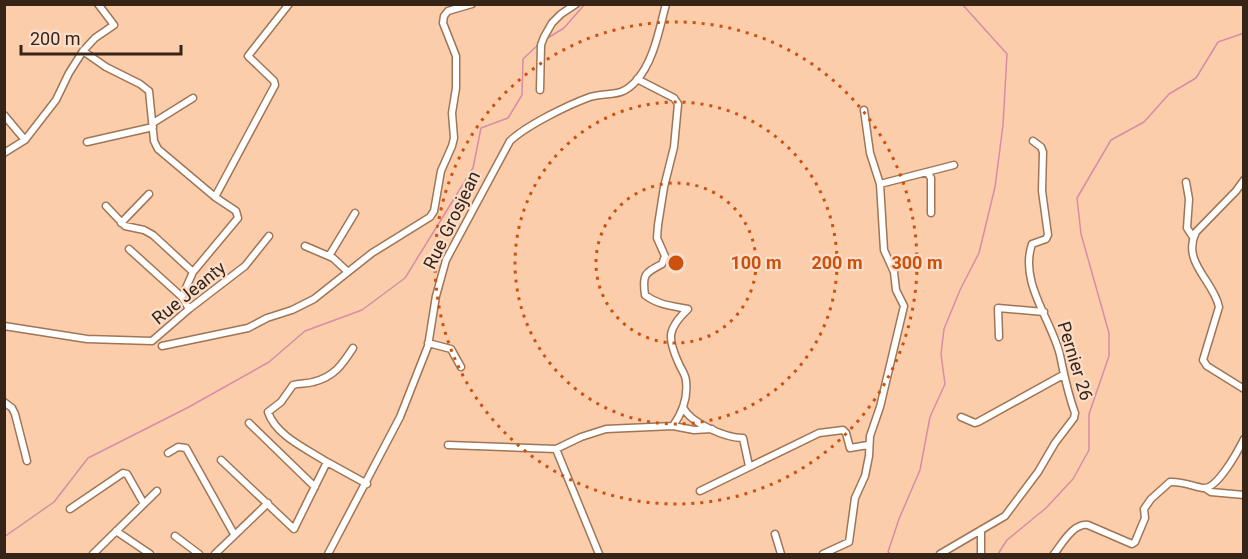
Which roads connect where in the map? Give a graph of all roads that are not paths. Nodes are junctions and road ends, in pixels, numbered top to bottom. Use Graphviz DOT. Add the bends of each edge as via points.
graph roads {
  1 [pos="98,4"];
  2 [pos="289,4"];
  3 [pos="472,4"];
  4 [pos="576,4"];
  5 [pos="666,4"];
  6 [pos="83,51"];
  7 [pos="637,79"];
  8 [pos="540,90"];
  9 [pos="193,98"];
  10 [pos="864,110"];
  11 [pos="4,115"];
  12 [pos="153,125"];
  13 [pos="25,140"];
  14 [pos="1033,141"];
  15 [pos="87,142"];
  16 [pos="4,153"];
  17 [pos="954,165"];
  18 [pos="927,172"];
  19 [pos="1244,180"];
  20 [pos="1186,182"];
  21 [pos="880,184"];
  22 [pos="149,194"];
  23 [pos="215,197"];
  24 [pos="106,206"];
  25 [pos="355,213"];
  26 [pos="931,213"];
  27 [pos="121,223"];
  28 [pos="269,236"];
  29 [pos="1193,237"];
  30 [pos="305,246"];
  31 [pos="129,249"];
  32 [pos="329,256"];
  33 [pos="193,272"];
  34 [pos="348,272"];
  35 [pos="182,297"];
  36 [pos="189,309"];
  37 [pos="1044,312"];
  38 [pos="4,326"];
  39 [pos="999,337"];
  40 [pos="429,343"];
  41 [pos="162,346"];
  42 [pos="353,348"];
  43 [pos="461,367"];
  44 [pos="1063,375"];
  45 [pos="1244,389"];
  46 [pos="4,402"];
  47 [pos="683,407"];
  48 [pos="961,417"];
  49 [pos="249,423"];
  50 [pos="673,426"];
  51 [pos="712,429"];
  52 [pos="1244,439"];
  53 [pos="448,445"];
  54 [pos="868,445"];
  55 [pos="556,449"];
  56 [pos="168,453"];
  57 [pos="221,460"];
  58 [pos="27,461"];
  59 [pos="327,462"];
  60 [pos="749,466"];
  61 [pos="367,484"];
  62 [pos="315,487"];
  63 [pos="1205,488"];
  64 [pos="157,491"];
  65 [pos="700,491"];
  66 [pos="1244,495"];
  67 [pos="268,503"];
  68 [pos="144,504"];
  69 [pos="70,509"];
  70 [pos="981,530"];
  71 [pos="116,531"];
  72 [pos="234,534"];
  73 [pos="776,534"];
  74 [pos="175,536"];
  75 [pos="140,547"];
  76 [pos="93,555"];
  77 [pos="134,555"];
  78 [pos="150,555"];
  79 [pos="199,555"];
  80 [pos="215,555"];
  81 [pos="328,555"];
  82 [pos="599,555"];
  83 [pos="781,555"];
  84 [pos="823,555"];
  85 [pos="940,555"];
  86 [pos="981,555"];
  87 [pos="1054,555"];
  1 -- 6 [label="street" via="114,25"];
  2 -- 23 [label="street" via="249,56 274,81 274,90"];
  3 -- 34 [label="street" via="448,11 444,16 457,73 453,146 441,171 434,211"];
  4 -- 8 [label="street" via="552,23 544,37"];
  5 -- 7 [label="street, Rue Grosjean" via="652,52"];
  6 -- 12 [label="street" via="149,91"];
  6 -- 13 [label="street" via="56,100"];
  7 -- 40 [label="street, Rue Grosjean" via="624,92 568,105 510,141 446,260"];
  7 -- 47 [label="street" via="674,98 678,104 674,147 658,225 657,238 664,261 649,271 643,282 649,298 688,309 671,330 670,340 686,380"];
  9 -- 12 [label="street"];
  10 -- 21 [label="street" via="870,153"];
  11 -- 13 [label="street"];
  12 -- 15 [label="street"];
  12 -- 23 [label="street" via="158,149"];
  13 -- 16 [label="street"];
  14 -- 37 [label="street, Pernier 26" via="1043,152 1042,191 1048,235 1032,244 1030,272 1032,287"];
  17 -- 18 [label="street"];
  18 -- 21 [label="street"];
  18 -- 26 [label="street" via="931,178"];
  19 -- 29 [label="street"];
  20 -- 29 [label="street" via="1187,228"];
  21 -- 54 [label="street" via="884,249 903,306"];
  22 -- 27 [label="street"];
  23 -- 33 [label="street" via="236,212 238,218"];
  24 -- 27 [label="street"];
  25 -- 32 [label="street"];
  27 -- 33 [label="street" via="153,235"];
  28 -- 36 [label="street, Rue Jeanty" via="245,266"];
  29 -- 45 [label="street" via="1197,269 1219,307 1203,360"];
  30 -- 32 [label="street"];
  31 -- 35 [label="street"];
  32 -- 34 [label="street"];
  33 -- 35 [label="street"];
  34 -- 41 [label="street" via="314,298 248,328"];
  35 -- 36 [label="street"];
  36 -- 38 [label="street, Rue Jeanty" via="146,342 87,339"];
  37 -- 39 [label="street" via="998,308"];
  37 -- 44 [label="street, Pernier 26"];
  40 -- 43 [label="street" via="451,349"];
  40 -- 61 [label="street, Rue Grosjean" via="400,417"];
  42 -- 59 [label="street" via="334,374 293,385 268,412 283,434"];
  44 -- 48 [label="street" via="978,422"];
  44 -- 70 [label="street, Pernier 26" via="1074,418 1018,501 1005,516"];
  46 -- 58 [label="street" via="15,414"];
  47 -- 50 [label="street"];
  47 -- 51 [label="street" via="690,418"];
  49 -- 62 [label="street"];
  50 -- 51 [label="street"];
  50 -- 55 [label="street" via="606,429"];
  51 -- 60 [label="street" via="743,438"];
  52 -- 63 [label="street" via="1214,484"];
  53 -- 55 [label="street"];
  54 -- 60 [label="street" via="850,448 843,430 819,433"];
  54 -- 84 [label="street" via="869,456 855,498 849,542"];
  55 -- 82 [label="street"];
  56 -- 72 [label="street" via="178,447 186,448"];
  57 -- 67 [label="street"];
  59 -- 61 [label="street"];
  59 -- 62 [label="street"];
  60 -- 65 [label="street"];
  61 -- 81 [label="street, Rue Grosjean"];
  62 -- 67 [label="street" via="294,529"];
  63 -- 66 [label="street"];
  63 -- 87 [label="street" via="1170,482 1144,509 1145,518 1132,544 1082,524"];
  64 -- 68 [label="street"];
  67 -- 72 [label="street"];
  68 -- 69 [label="street" via="123,473"];
  68 -- 71 [label="street"];
  70 -- 85 [label="street, Pernier 26"];
  70 -- 86 [label="street"];
  71 -- 75 [label="street"];
  71 -- 76 [label="street"];
  72 -- 80 [label="street"];
  73 -- 83 [label="street"];
  74 -- 79 [label="street"];
  75 -- 77 [label="street"];
  75 -- 78 [label="street"];
}
